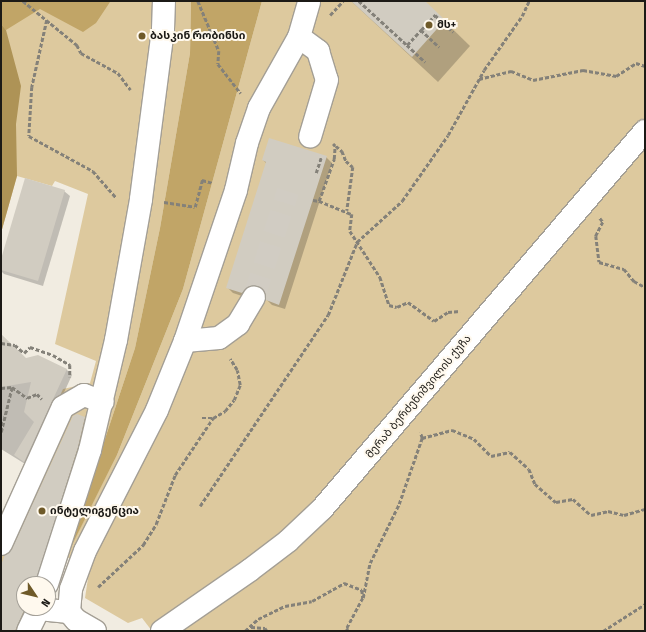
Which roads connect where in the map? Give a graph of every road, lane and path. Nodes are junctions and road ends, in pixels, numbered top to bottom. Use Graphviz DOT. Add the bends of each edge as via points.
graph roads {
  1 [pos="23,1"];
  2 [pos="164,1"];
  3 [pos="198,1"];
  4 [pos="309,1"];
  5 [pos="344,1"];
  6 [pos="359,1"];
  7 [pos="529,1"];
  8 [pos="331,14"];
  9 [pos="47,20"];
  10 [pos="420,30"];
  11 [pos="453,32"];
  12 [pos="299,37"];
  13 [pos="407,46"];
  14 [pos="439,47"];
  15 [pos="425,62"];
  16 [pos="645,66"];
  17 [pos="479,79"];
  18 [pos="153,104"];
  19 [pos="259,108"];
  20 [pos="645,131"];
  21 [pos="319,146"];
  22 [pos="335,146"];
  23 [pos="316,173"];
  24 [pos="213,183"];
  25 [pos="141,199"];
  26 [pos="313,200"];
  27 [pos="585,200"];
  28 [pos="318,202"];
  29 [pos="347,211"];
  30 [pos="136,222"];
  31 [pos="357,242"];
  32 [pos="645,287"];
  33 [pos="254,297"];
  34 [pos="467,310"];
  35 [pos="185,341"];
  36 [pos="209,341"];
  37 [pos="1,342"];
  38 [pos="70,365"];
  39 [pos="12,387"];
  40 [pos="1,388"];
  41 [pos="103,402"];
  42 [pos="50,403"];
  43 [pos="410,407"];
  44 [pos="202,418"];
  45 [pos="213,418"];
  46 [pos="1,432"];
  47 [pos="422,438"];
  48 [pos="200,506"];
  49 [pos="645,509"];
  50 [pos="1,544"];
  51 [pos="50,576"];
  52 [pos="363,598"];
  53 [pos="645,604"];
  54 [pos="56,607"];
  55 [pos="69,607"];
  56 [pos="35,616"];
  57 [pos="251,627"];
  58 [pos="28,631"];
  59 [pos="94,631"];
  60 [pos="162,631"];
  61 [pos="245,631"];
  62 [pos="267,631"];
  63 [pos="348,631"];
  64 [pos="603,631"];
  1 -- 9 [label="path"];
  2 -- 18 [label="street"];
  3 -- 19 [label="path" via="219,51 218,64 250,104"];
  4 -- 12 [label="street"];
  5 -- 8 [label="path"];
  6 -- 13 [label="path"];
  7 -- 17 [label="path" via="522,16"];
  9 -- 18 [label="path" via="77,45 81,53 118,73 138,96"];
  9 -- 30 [label="path" via="32,87 29,136 93,171"];
  10 -- 11 [label="path" via="435,15"];
  10 -- 13 [label="path"];
  10 -- 14 [label="path"];
  12 -- 19 [label="street"];
  12 -- 21 [label="street" via="318,51 326,80"];
  13 -- 15 [label="path"];
  16 -- 17 [label="path" via="636,63 616,76 583,70 533,80 511,71"];
  17 -- 31 [label="path" via="448,135 402,201"];
  18 -- 25 [label="street"];
  19 -- 35 [label="street" via="247,143 236,190"];
  20 -- 27 [label="street, მერაბ ბერძენიშვილის ქუჩა"];
  21 -- 22 [label="path" via="331,143"];
  21 -- 23 [label="path"];
  22 -- 28 [label="path" via="334,159"];
  22 -- 29 [label="path" via="342,151 346,161 353,167"];
  24 -- 25 [label="path" via="202,180 195,207"];
  25 -- 30 [label="street"];
  26 -- 28 [label="path"];
  27 -- 32 [label="path" via="602,222 596,236 599,262 624,269 634,281"];
  27 -- 43 [label="street, მერაბ ბერძენიშვილის ქუჩა"];
  28 -- 29 [label="path"];
  29 -- 31 [label="path" via="352,214 350,232"];
  30 -- 41 [label="street"];
  31 -- 34 [label="path" via="380,277 389,305 397,307 408,302 434,321 448,312"];
  31 -- 48 [label="path" via="328,316"];
  33 -- 36 [label="street" via="238,324 219,338"];
  35 -- 36 [label="street"];
  35 -- 55 [label="street" via="157,410 85,551 71,589"];
  36 -- 45 [label="path" via="230,359 237,370 240,385 234,400 225,411"];
  37 -- 38 [label="path" via="15,345 24,353 30,347 53,355"];
  39 -- 40 [label="path"];
  39 -- 42 [label="path" via="26,398 37,394"];
  39 -- 46 [label="path"];
  41 -- 50 [label="street" via="84,395 63,407"];
  41 -- 51 [label="street"];
  43 -- 47 [label="path"];
  43 -- 60 [label="street, მერაბ ბერძენიშვილის ქუჩა" via="332,498 288,541"];
  44 -- 45 [label="path"];
  45 -- 55 [label="path" via="175,475 156,524 143,545 92,592"];
  47 -- 49 [label="path" via="452,430 474,439 491,456 510,452 529,469 535,484 556,502 573,499 591,516 608,511 624,515"];
  47 -- 52 [label="path" via="399,504 370,563"];
  52 -- 57 [label="path" via="362,590 344,583 312,601 285,606 258,619"];
  52 -- 63 [label="path" via="347,628"];
  53 -- 64 [label="path"];
  54 -- 55 [label="street"];
  55 -- 59 [label="street" via="76,620"];
  56 -- 58 [label="street"];
  57 -- 61 [label="path"];
  57 -- 62 [label="path" via="265,628"];
}
